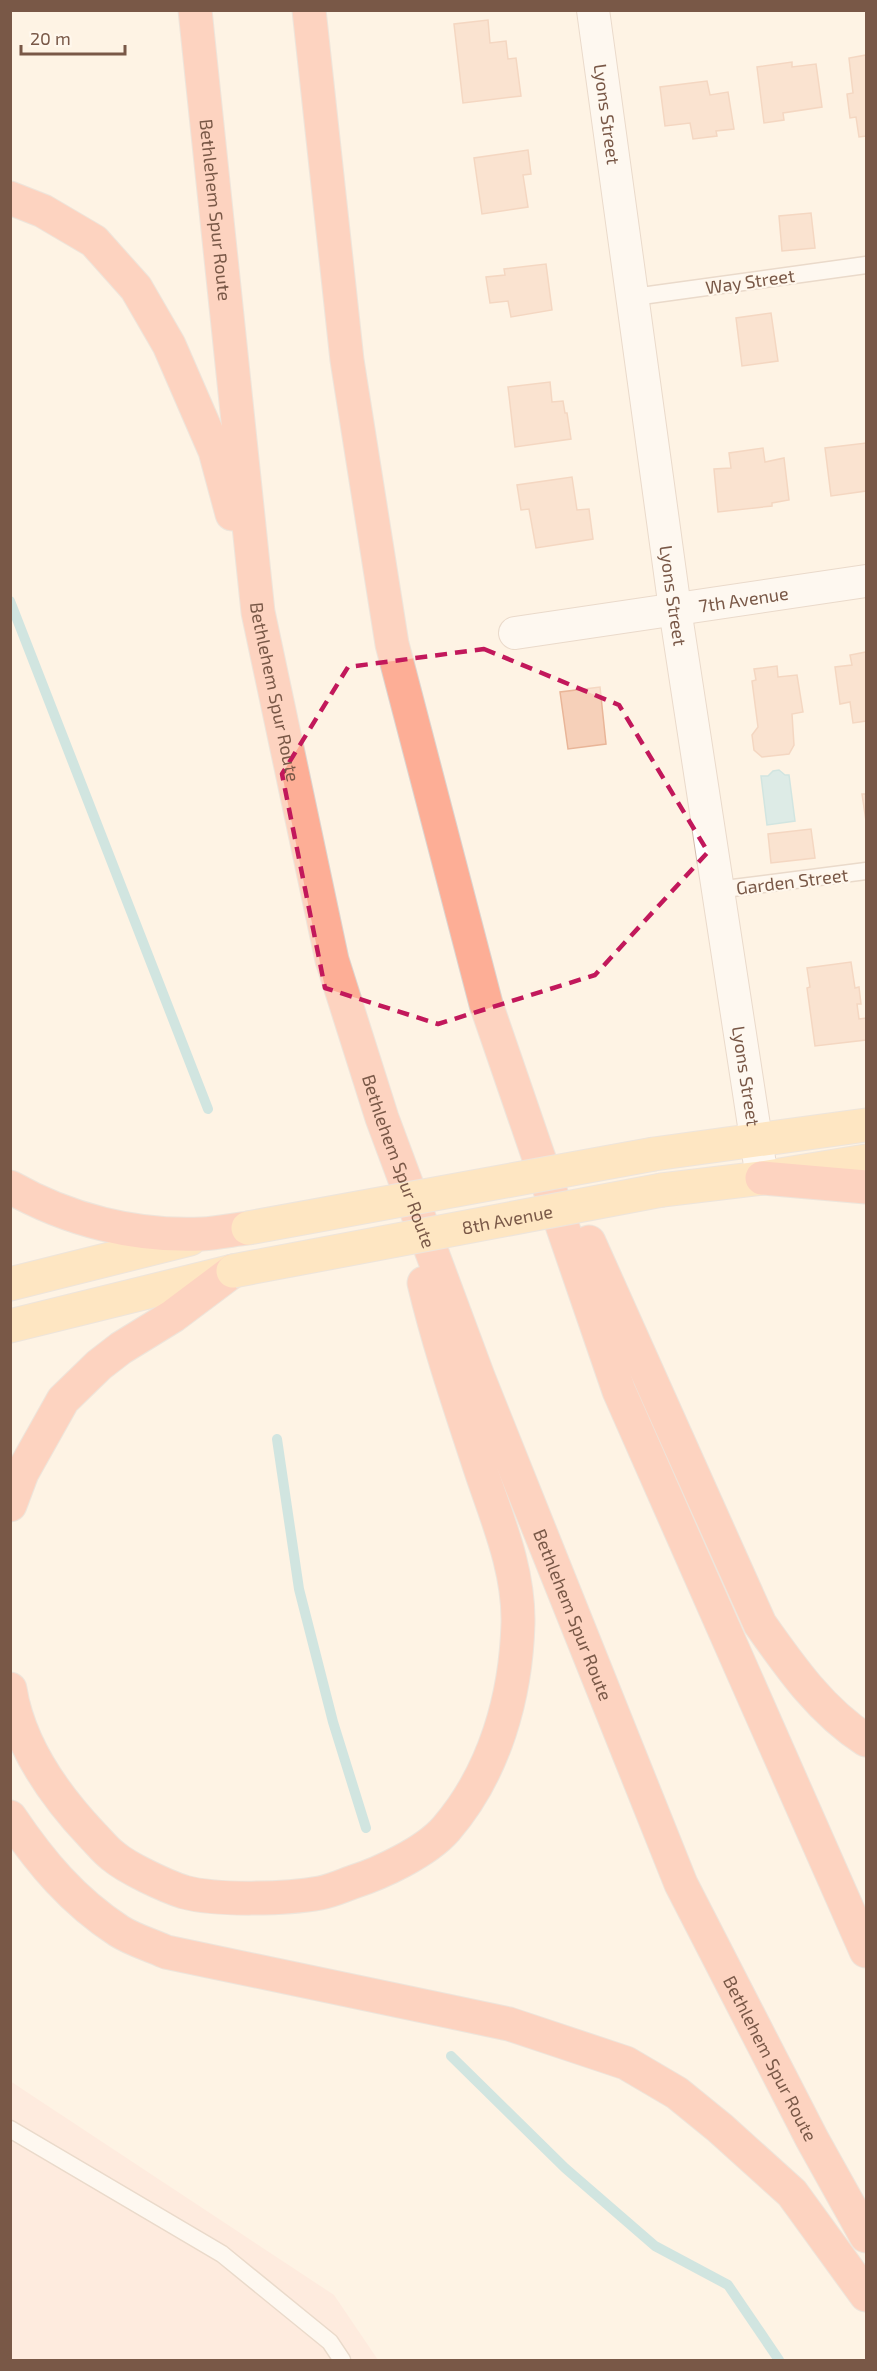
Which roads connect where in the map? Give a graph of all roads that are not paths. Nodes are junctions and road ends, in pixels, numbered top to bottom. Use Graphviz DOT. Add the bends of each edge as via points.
graph roads {
  1 [pos="195,10"];
  2 [pos="309,10"];
  3 [pos="593,10"];
  4 [pos="10,198"];
  5 [pos="867,266"];
  6 [pos="634,297"];
  7 [pos="867,581"];
  8 [pos="675,609"];
  9 [pos="258,612"];
  10 [pos="515,633"];
  11 [pos="867,871"];
  12 [pos="717,890"];
  13 [pos="486,1005"];
  14 [pos="382,1118"];
  15 [pos="867,1125"];
  16 [pos="756,1139"];
  17 [pos="867,1161"];
  18 [pos="762,1178"];
  19 [pos="10,1187"];
  20 [pos="867,1187"];
  21 [pos="248,1228"];
  22 [pos="233,1271"];
  23 [pos="10,1284"];
  24 [pos="10,1326"];
  25 [pos="10,1505"];
  26 [pos="10,1689"];
  27 [pos="867,1740"];
  28 [pos="10,1817"];
  29 [pos="867,1951"];
  30 [pos="10,2129"];
  31 [pos="867,2236"];
  32 [pos="867,2295"];
  33 [pos="342,2361"];
  1 -- 9 [label="highway, Bethlehem Spur Route"];
  2 -- 13 [label="highway" via="347,360 392,644"];
  3 -- 6 [label="street, Lyons Street"];
  4 -- 9 [label="highway" via="43,211 94,241 136,288 169,345 215,451"];
  5 -- 6 [label="lane, Way Street"];
  6 -- 8 [label="street, Lyons Street"];
  7 -- 8 [label="street, 7th Avenue"];
  8 -- 10 [label="street, 7th Avenue"];
  8 -- 12 [label="street, Lyons Street"];
  9 -- 14 [label="highway, Bethlehem Spur Route" via="332,960"];
  11 -- 12 [label="lane, Garden Street"];
  12 -- 16 [label="street, Lyons Street"];
  13 -- 27 [label="highway" via="626,1329 760,1624 828,1711"];
  13 -- 29 [label="highway" via="619,1391"];
  14 -- 26 [label="highway" via="440,1347 513,1568 518,1620 514,1671 506,1714 473,1792 444,1831 404,1861 321,1893 219,1898 184,1892 113,1857 81,1824 53,1790 32,1751 14,1712"];
  14 -- 31 [label="highway, Bethlehem Spur Route" via="479,1379 681,1884 812,2139"];
  15 -- 16 [label="main road, 8th Avenue"];
  16 -- 18 [label="street, Lyons Street"];
  16 -- 21 [label="main road, 8th Avenue, bridge"];
  17 -- 18 [label="main road, 8th Avenue"];
  18 -- 20 [label="highway"];
  18 -- 22 [label="main road, 8th Avenue, bridge" via="662,1190"];
  19 -- 21 [label="highway" via="73,1217 132,1230 201,1234"];
  21 -- 23 [label="main road, 8th Avenue" via="169,1242"];
  22 -- 24 [label="main road, 8th Avenue"];
  22 -- 25 [label="highway" via="173,1316 127,1343 63,1400 22,1473"];
  28 -- 32 [label="highway" via="37,1857 78,1901 121,1932 166,1952 509,2024 626,2063 677,2093 792,2193"];
  30 -- 33 [label="lane" via="222,2254 330,2342"];
}
